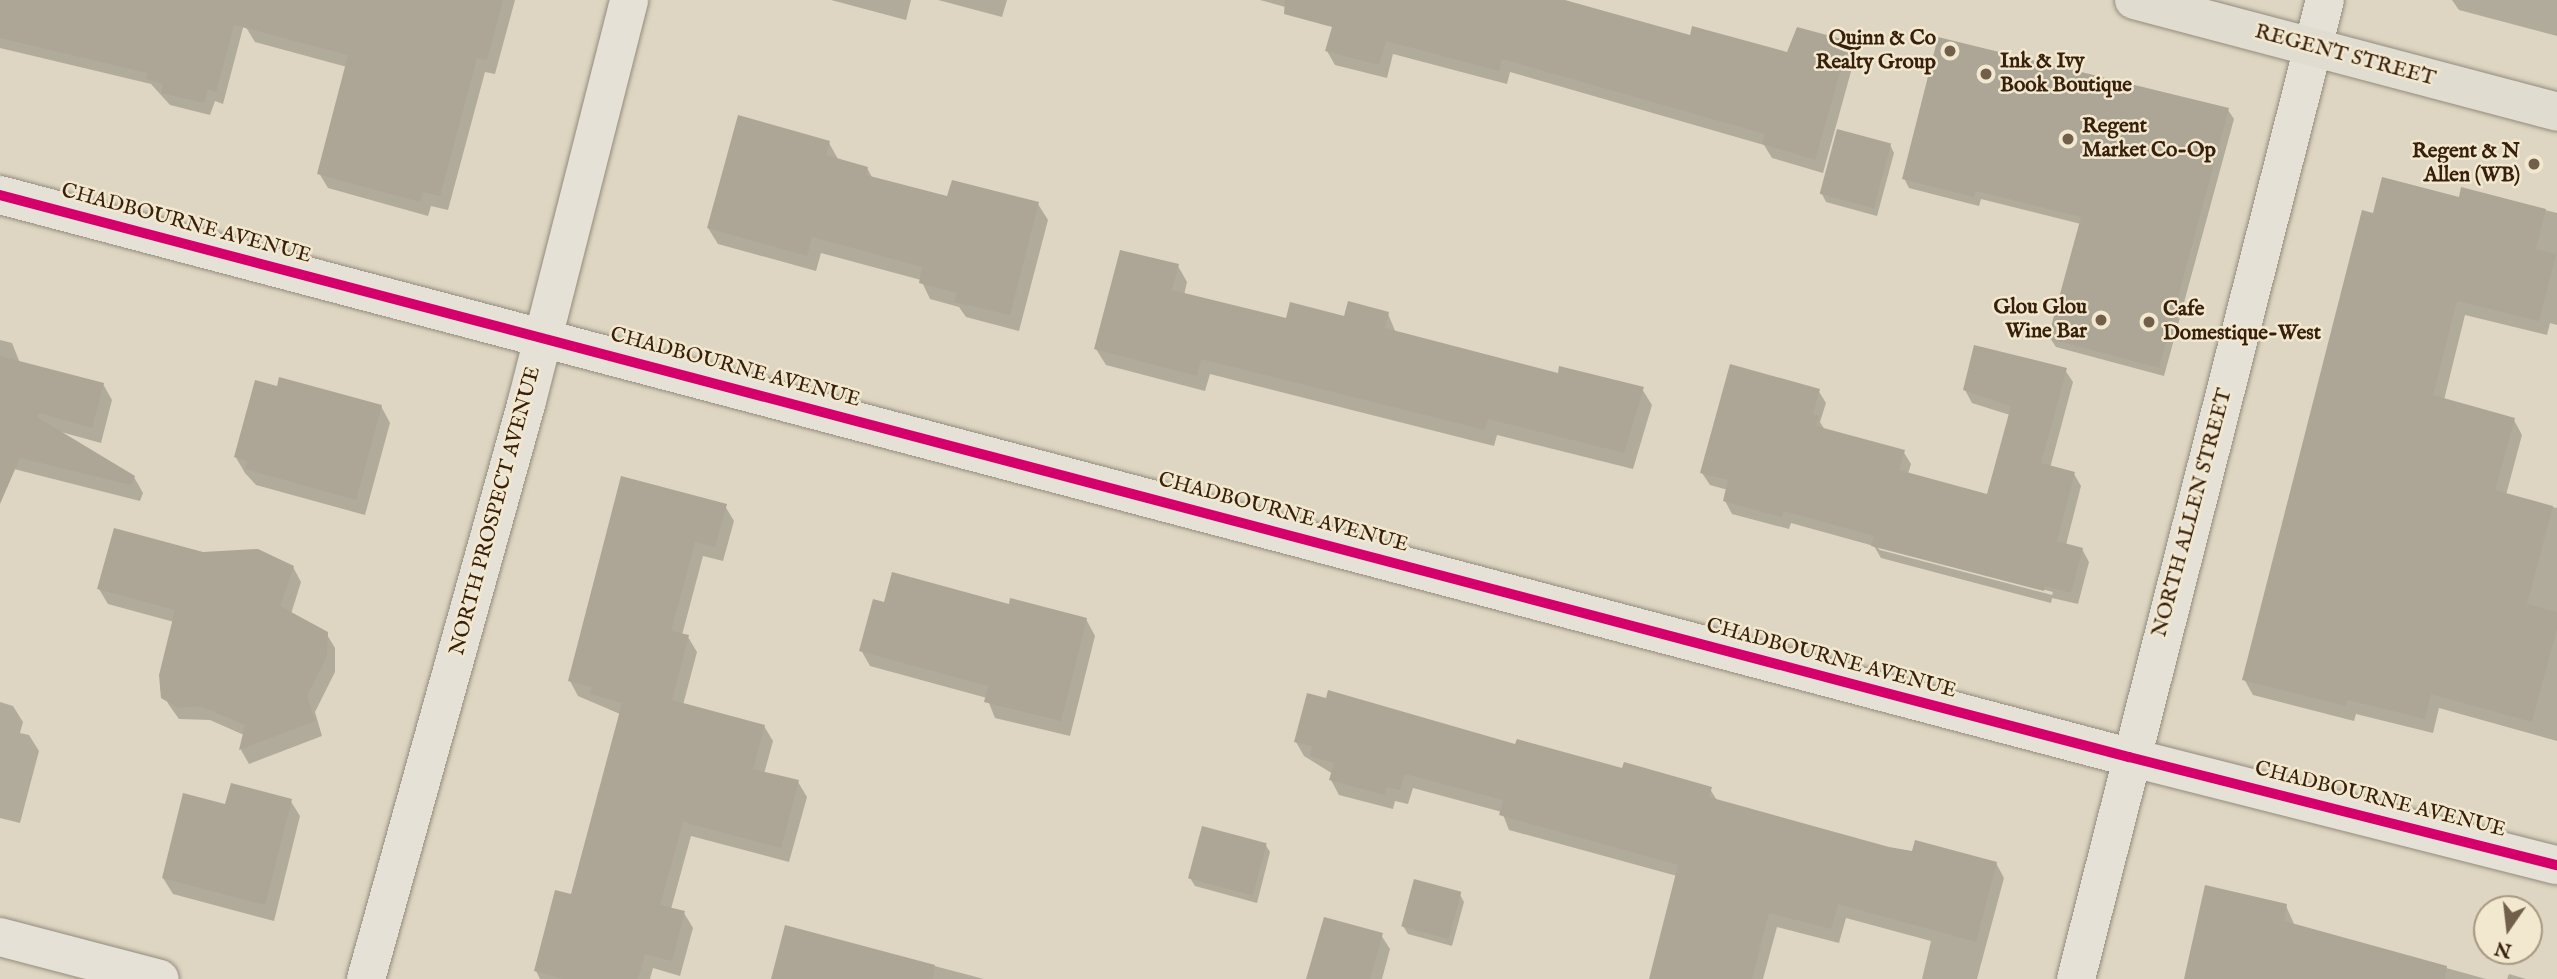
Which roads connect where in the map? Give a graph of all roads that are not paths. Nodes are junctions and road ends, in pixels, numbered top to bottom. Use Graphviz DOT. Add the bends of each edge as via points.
graph roads {
  1 [pos="629,0"];
  2 [pos="2325,0"];
  3 [pos="2144,1"];
  4 [pos="2313,48"];
  5 [pos="2557,112"];
  6 [pos="0,195"];
  7 [pos="544,338"];
  8 [pos="2129,757"];
  9 [pos="2557,865"];
  10 [pos="0,937"];
  11 [pos="160,979"];
  12 [pos="366,979"];
  13 [pos="2076,979"];
  1 -- 7 [label="street, NORTH PROSPECT AVENUE"];
  2 -- 4 [label="street, NORTH ALLEN STREET"];
  3 -- 4 [label="main road, REGENT STREET"];
  4 -- 5 [label="main road, REGENT STREET"];
  4 -- 8 [label="street, NORTH ALLEN STREET"];
  6 -- 7 [label="street, CHADBOURNE AVENUE"];
  7 -- 8 [label="street, CHADBOURNE AVENUE"];
  7 -- 12 [label="street, NORTH PROSPECT AVENUE"];
  8 -- 9 [label="street, CHADBOURNE AVENUE"];
  8 -- 13 [label="street, NORTH ALLEN STREET"];
  10 -- 11 [label="street"];
}
